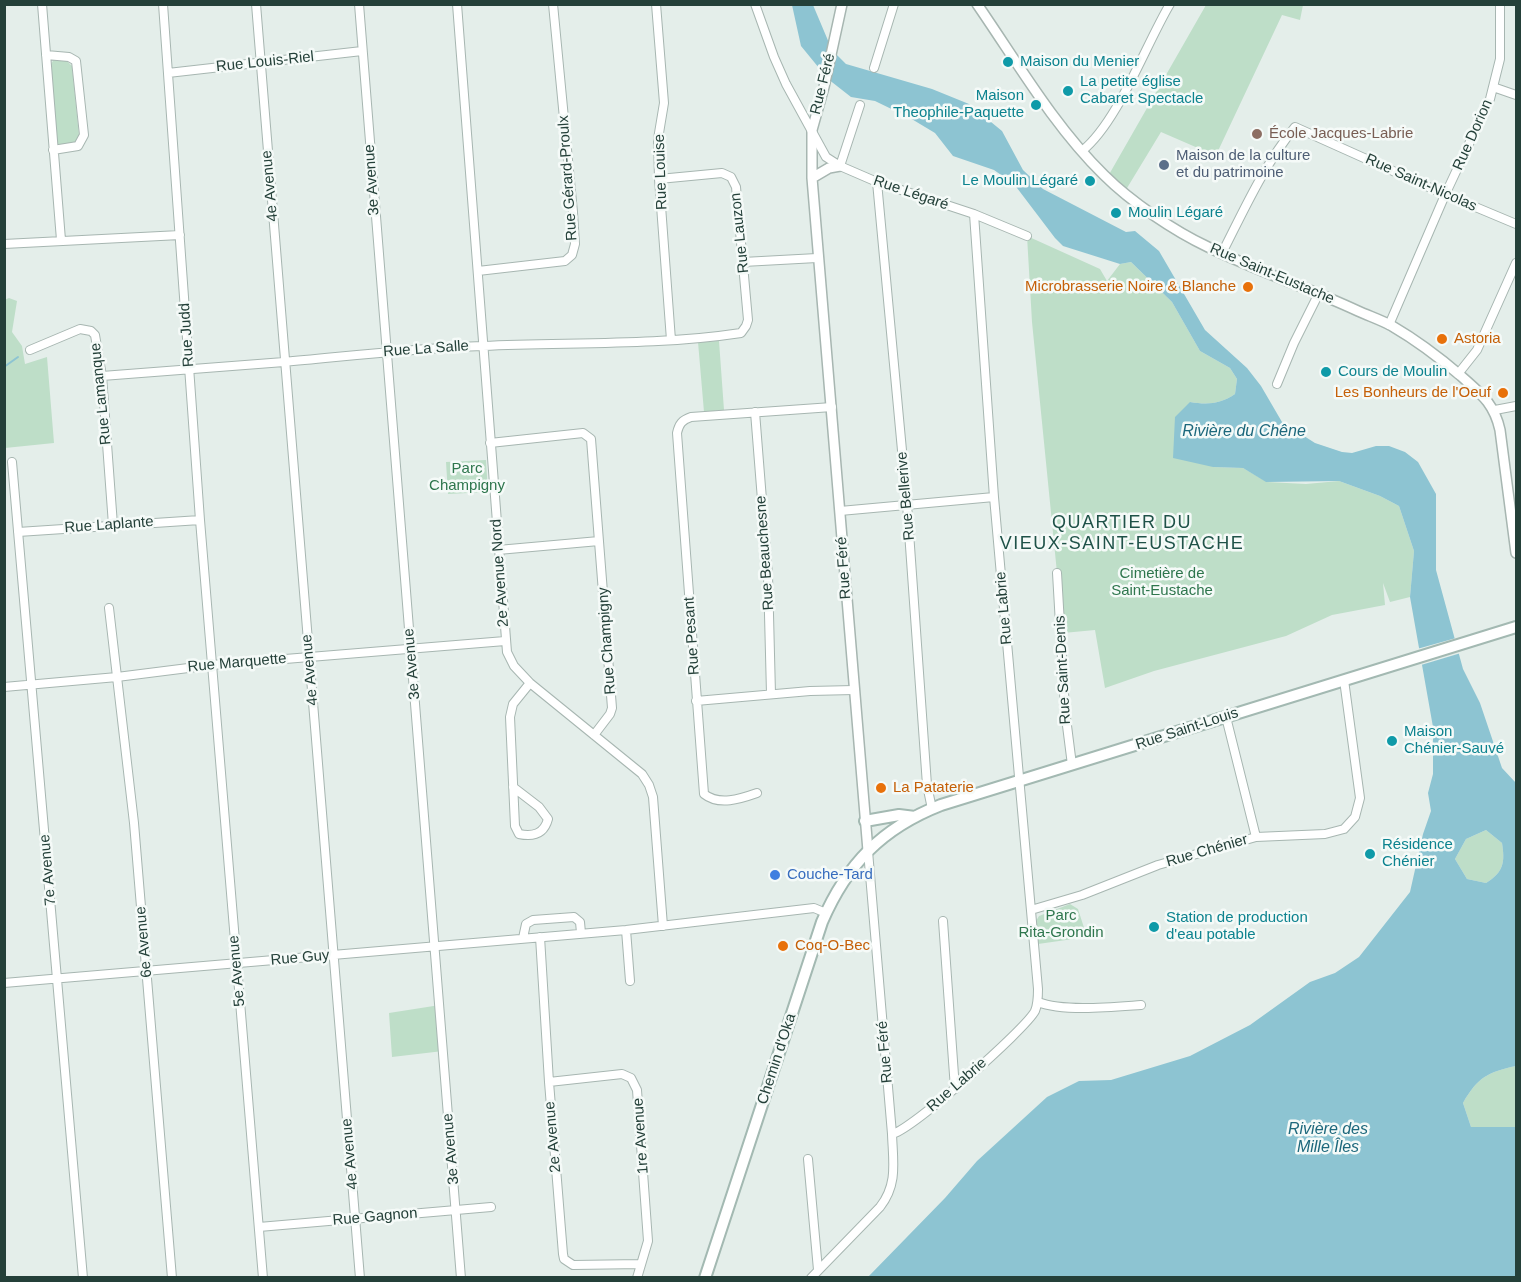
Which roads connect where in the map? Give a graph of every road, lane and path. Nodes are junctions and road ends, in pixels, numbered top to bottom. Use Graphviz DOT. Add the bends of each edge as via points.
graph roads {
  1 [pos="42,4"];
  2 [pos="163,4"];
  3 [pos="256,4"];
  4 [pos="359,4"];
  5 [pos="457,4"];
  6 [pos="553,4"];
  7 [pos="656,4"];
  8 [pos="755,4"];
  9 [pos="842,4"];
  10 [pos="894,4"];
  11 [pos="977,4"];
  12 [pos="1170,4"];
  13 [pos="1500,4"];
  14 [pos="362,51"];
  15 [pos="46,55"];
  16 [pos="260,62"];
  17 [pos="874,68"];
  18 [pos="168,73"];
  19 [pos="1493,87"];
  20 [pos="1516,94"];
  21 [pos="860,105"];
  22 [pos="812,130"];
  23 [pos="53,150"];
  24 [pos="1082,151"];
  25 [pos="840,166"];
  26 [pos="812,178"];
  27 [pos="659,179"];
  28 [pos="878,182"];
  29 [pos="1445,195"];
  30 [pos="974,214"];
  31 [pos="1516,224"];
  32 [pos="180,235"];
  33 [pos="1027,236"];
  34 [pos="61,240"];
  35 [pos="4,244"];
  36 [pos="1222,253"];
  37 [pos="817,258"];
  38 [pos="743,262"];
  39 [pos="1516,263"];
  40 [pos="478,271"];
  41 [pos="1319,293"];
  42 [pos="1389,324"];
  43 [pos="747,327"];
  44 [pos="670,340"];
  45 [pos="484,345"];
  46 [pos="30,350"];
  47 [pos="385,351"];
  48 [pos="285,362"];
  49 [pos="190,369"];
  50 [pos="1458,374"];
  51 [pos="102,376"];
  52 [pos="1277,384"];
  53 [pos="1516,405"];
  54 [pos="832,406"];
  55 [pos="1495,410"];
  56 [pos="755,412"];
  57 [pos="490,443"];
  58 [pos="12,462"];
  59 [pos="994,497"];
  60 [pos="907,504"];
  61 [pos="1514,506"];
  62 [pos="840,511"];
  63 [pos="200,520"];
  64 [pos="113,525"];
  65 [pos="18,532"];
  66 [pos="599,541"];
  67 [pos="498,550"];
  68 [pos="1516,553"];
  69 [pos="1057,573"];
  70 [pos="109,608"];
  71 [pos="1516,627"];
  72 [pos="505,640"];
  73 [pos="411,649"];
  74 [pos="309,657"];
  75 [pos="212,665"];
  76 [pos="117,677"];
  77 [pos="1344,680"];
  78 [pos="530,683"];
  79 [pos="32,685"];
  80 [pos="4,687"];
  81 [pos="854,690"];
  82 [pos="771,694"];
  83 [pos="696,701"];
  84 [pos="1226,717"];
  85 [pos="594,735"];
  86 [pos="1072,765"];
  87 [pos="1019,782"];
  88 [pos="513,787"];
  89 [pos="757,793"];
  90 [pos="932,809"];
  91 [pos="915,817"];
  92 [pos="865,821"];
  93 [pos="1256,837"];
  94 [pos="868,851"];
  95 [pos="1031,910"];
  96 [pos="826,913"];
  97 [pos="943,921"];
  98 [pos="663,926"];
  99 [pos="626,930"];
  100 [pos="581,933"];
  101 [pos="540,937"];
  102 [pos="523,938"];
  103 [pos="435,946"];
  104 [pos="333,955"];
  105 [pos="237,963"];
  106 [pos="147,970"];
  107 [pos="57,979"];
  108 [pos="630,981"];
  109 [pos="4,983"];
  110 [pos="1038,1002"];
  111 [pos="1141,1005"];
  112 [pos="549,1082"];
  113 [pos="955,1089"];
  114 [pos="892,1134"];
  115 [pos="808,1158"];
  116 [pos="491,1207"];
  117 [pos="456,1210"];
  118 [pos="355,1219"];
  119 [pos="259,1227"];
  120 [pos="641,1264"];
  121 [pos="818,1270"];
  122 [pos="83,1278"];
  123 [pos="172,1278"];
  124 [pos="263,1278"];
  125 [pos="360,1278"];
  126 [pos="461,1278"];
  127 [pos="637,1278"];
  128 [pos="705,1278"];
  129 [pos="811,1278"];
  1 -- 15 [label="street"];
  2 -- 18 [label="street, Rue Judd"];
  3 -- 16 [label="street, 4e Avenue"];
  4 -- 14 [label="street, 3e Avenue"];
  5 -- 40 [label="street, 2e Avenue Nord"];
  6 -- 40 [label="street, Rue Gérard-Proulx" via="573,212 572,255 565,261"];
  7 -- 27 [label="street, Rue Louise" via="664,103 658,138"];
  8 -- 22 [label="street, Rue Légaré" via="774,57"];
  9 -- 22 [label="street, Rue Féré"];
  10 -- 17 [label="street"];
  11 -- 24 [label="street, Rue Saint-Eustache"];
  12 -- 24 [label="street" via="1104,126"];
  13 -- 19 [label="street, Rue Dorion" via="1501,54"];
  14 -- 16 [label="street, Rue Louis-Riel"];
  14 -- 47 [label="street, 3e Avenue"];
  15 -- 23 [label="street"];
  15 -- 23 [label="street" via="76,61 84,135 78,146"];
  16 -- 18 [label="street, Rue Louis-Riel"];
  16 -- 48 [label="street, 4e Avenue"];
  18 -- 32 [label="street, Rue Judd"];
  19 -- 20 [label="street"];
  19 -- 29 [label="street, Rue Dorion"];
  21 -- 25 [label="street"];
  22 -- 25 [label="street, Rue Légaré" via="826,157"];
  22 -- 26 [label="street, Rue Féré"];
  23 -- 34 [label="street"];
  24 -- 36 [label="street, Rue Saint-Eustache" via="1129,196 1173,228"];
  25 -- 26 [label="street"];
  25 -- 28 [label="street, Rue Légaré"];
  26 -- 37 [label="street, Rue Féré"];
  27 -- 38 [label="street, Rue Lauzon" via="722,173 731,177 736,187"];
  27 -- 44 [label="street, Rue Louise"];
  28 -- 30 [label="street, Rue Légaré"];
  28 -- 60 [label="street, Rue Bellerive"];
  29 -- 31 [label="street, Rue Saint-Nicolas"];
  29 -- 36 [label="street, Rue Saint-Nicolas" via="1295,127 1260,179"];
  29 -- 42 [label="street, Rue Dorion"];
  30 -- 33 [label="street, Rue Légaré"];
  30 -- 59 [label="street, Rue Labrie"];
  32 -- 34 [label="street"];
  32 -- 49 [label="street, Rue Judd"];
  34 -- 35 [label="street"];
  36 -- 41 [label="street, Rue Saint-Eustache"];
  37 -- 38 [label="street"];
  37 -- 54 [label="street, Rue Féré"];
  38 -- 43 [label="street, Rue Lauzon"];
  39 -- 50 [label="street" via="1477,350"];
  40 -- 45 [label="street, 2e Avenue Nord"];
  41 -- 42 [label="street, Rue Saint-Eustache"];
  41 -- 52 [label="street"];
  42 -- 50 [label="street, Rue Saint-Eustache"];
  43 -- 44 [label="street, Rue La Salle" via="741,333"];
  44 -- 45 [label="street, Rue La Salle"];
  45 -- 47 [label="street, Rue La Salle"];
  45 -- 57 [label="street, 2e Avenue Nord"];
  46 -- 51 [label="street, Rue Lamanque" via="81,329 91,331"];
  47 -- 48 [label="street, Rue La Salle"];
  47 -- 73 [label="street, 3e Avenue"];
  48 -- 49 [label="street, Rue La Salle"];
  48 -- 74 [label="street, 4e Avenue"];
  49 -- 51 [label="street, Rue La Salle"];
  49 -- 63 [label="street, Rue Judd"];
  50 -- 55 [label="street, Rue Saint-Eustache"];
  51 -- 64 [label="street, Rue Lamanque"];
  53 -- 55 [label="street"];
  54 -- 56 [label="street"];
  54 -- 62 [label="street, Rue Féré"];
  55 -- 61 [label="street"];
  56 -- 82 [label="street, Rue Beauchesne" via="768,575"];
  56 -- 83 [label="street, Rue Pesant" via="691,417 681,422 677,433"];
  57 -- 66 [label="street, Rue Champigny" via="587,435 593,446"];
  57 -- 67 [label="street, 2e Avenue Nord"];
  58 -- 65 [label="street, 7e Avenue"];
  59 -- 60 [label="street"];
  59 -- 87 [label="street, Rue Labrie"];
  60 -- 62 [label="street"];
  60 -- 90 [label="street, Rue Bellerive" via="927,785"];
  61 -- 68 [label="street"];
  62 -- 81 [label="street, Rue Féré"];
  63 -- 64 [label="street, Rue Laplante"];
  63 -- 75 [label="street, Rue Judd"];
  64 -- 65 [label="street, Rue Laplante"];
  65 -- 79 [label="street, 7e Avenue"];
  66 -- 67 [label="street"];
  66 -- 85 [label="street, Rue Champigny" via="612,708"];
  67 -- 72 [label="street, 2e Avenue Nord"];
  69 -- 86 [label="street, Rue Saint-Denis"];
  70 -- 76 [label="street, 6e Avenue"];
  71 -- 77 [label="main road, Rue Saint-Louis"];
  72 -- 73 [label="street, Rue Marquette"];
  72 -- 78 [label="street, 2e Avenue Nord" via="514,666"];
  73 -- 74 [label="street, Rue Marquette"];
  73 -- 103 [label="street, 3e Avenue"];
  74 -- 75 [label="street, Rue Marquette"];
  74 -- 104 [label="street, 4e Avenue"];
  75 -- 76 [label="street, Rue Marquette"];
  75 -- 105 [label="street, 5e Avenue"];
  76 -- 79 [label="street, Rue Marquette"];
  76 -- 106 [label="street, 6e Avenue"];
  77 -- 84 [label="main road, Rue Saint-Louis"];
  77 -- 93 [label="street, Rue Chénier" via="1360,798 1355,817 1344,829 1326,834"];
  78 -- 85 [label="street, 2e Avenue Nord"];
  78 -- 88 [label="street" via="513,704 510,717"];
  79 -- 80 [label="street, Rue Marquette"];
  79 -- 107 [label="street, 7e Avenue"];
  81 -- 82 [label="street"];
  81 -- 92 [label="street, Rue Féré"];
  82 -- 83 [label="street"];
  83 -- 89 [label="street, Rue Pesant" via="704,794 711,800 737,800"];
  84 -- 86 [label="main road, Rue Saint-Louis"];
  84 -- 93 [label="street"];
  85 -- 98 [label="street, 2e Avenue Nord" via="642,774 649,785"];
  86 -- 87 [label="main road, Rue Saint-Louis"];
  87 -- 90 [label="main road, Rue Saint-Louis"];
  87 -- 95 [label="street, Rue Labrie"];
  88 -- 88 [label="street" via="519,834 540,832 548,819"];
  90 -- 91 [label="main road, Rue Saint-Louis"];
  91 -- 92 [label="main road" via="899,815"];
  91 -- 94 [label="main road, Rue Saint-Louis"];
  92 -- 94 [label="street, Rue Féré"];
  93 -- 95 [label="street, Rue Chénier" via="1158,865"];
  94 -- 96 [label="main road, Chemin d'Oka" via="844,878"];
  94 -- 114 [label="street, Rue Féré"];
  95 -- 110 [label="street, Rue Labrie"];
  96 -- 98 [label="street, Rue Guy" via="814,908"];
  96 -- 128 [label="main road, Chemin d'Oka"];
  97 -- 113 [label="street"];
  98 -- 99 [label="street, Rue Guy"];
  99 -- 100 [label="street, Rue Guy"];
  99 -- 108 [label="street"];
  100 -- 101 [label="street, Rue Guy"];
  100 -- 102 [label="street" via="580,922 574,917 533,920 526,924"];
  101 -- 102 [label="street, Rue Guy"];
  101 -- 112 [label="street, 2e Avenue"];
  102 -- 103 [label="street, Rue Guy"];
  103 -- 104 [label="street, Rue Guy"];
  103 -- 117 [label="street, 3e Avenue"];
  104 -- 105 [label="street, Rue Guy"];
  104 -- 118 [label="street, 4e Avenue"];
  105 -- 106 [label="street, Rue Guy"];
  105 -- 119 [label="street, 5e Avenue"];
  106 -- 107 [label="street, Rue Guy"];
  106 -- 123 [label="street, 6e Avenue"];
  107 -- 109 [label="street, Rue Guy"];
  107 -- 122 [label="street, 7e Avenue"];
  110 -- 111 [label="street" via="1081,1007"];
  110 -- 113 [label="street, Rue Labrie" via="1030,1018"];
  112 -- 120 [label="street, 2e Avenue" via="564,1259 573,1265"];
  112 -- 120 [label="street, 1re Avenue" via="622,1074 631,1078 637,1090 648,1241"];
  113 -- 114 [label="street, Rue Labrie" via="910,1125"];
  114 -- 121 [label="street, Rue Féré" via="893,1177 888,1196"];
  115 -- 121 [label="street"];
  116 -- 117 [label="street, Rue Gagnon"];
  117 -- 118 [label="street, Rue Gagnon"];
  117 -- 126 [label="street, 3e Avenue"];
  118 -- 119 [label="street, Rue Gagnon"];
  118 -- 125 [label="street, 4e Avenue"];
  119 -- 124 [label="street, 5e Avenue"];
  120 -- 127 [label="street, 1re Avenue"];
  121 -- 129 [label="street, Rue Féré"];
}
